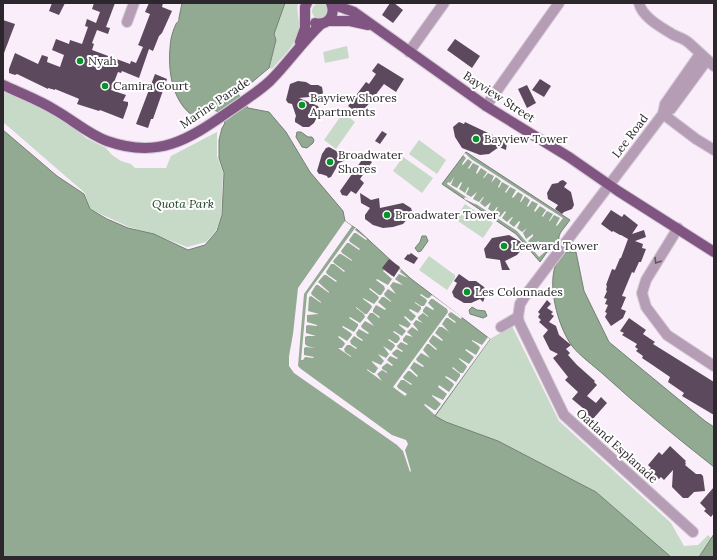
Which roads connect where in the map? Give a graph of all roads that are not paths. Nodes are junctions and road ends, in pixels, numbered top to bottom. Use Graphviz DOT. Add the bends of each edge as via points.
graph roads {
  1 [pos="134,3"];
  2 [pos="307,3"];
  3 [pos="345,3"];
  4 [pos="444,3"];
  5 [pos="559,3"];
  6 [pos="639,3"];
  7 [pos="332,4"];
  8 [pos="354,12"];
  9 [pos="306,14"];
  10 [pos="127,22"];
  11 [pos="324,22"];
  12 [pos="374,27"];
  13 [pos="297,49"];
  14 [pos="409,52"];
  15 [pos="707,60"];
  16 [pos="3,85"];
  17 [pos="486,106"];
  18 [pos="663,114"];
  19 [pos="714,150"];
  20 [pos="610,185"];
  21 [pos="678,228"];
  22 [pos="714,252"];
  23 [pos="518,317"];
  24 [pos="501,328"];
  25 [pos="714,366"];
  26 [pos="693,532"];
  1 -- 10 [label="street"];
  2 -- 9 [label="main road, Marine Parade"];
  3 -- 8 [label="street"];
  4 -- 14 [label="street"];
  5 -- 17 [label="street"];
  6 -- 15 [label="street" via="648,17 673,35 688,42"];
  7 -- 8 [label="main road, Bayview Street"];
  7 -- 11 [label="main road" via="333,12"];
  8 -- 12 [label="main road, Bayview Street"];
  9 -- 11 [label="main road" via="312,22"];
  9 -- 13 [label="main road, Marine Parade" via="305,28"];
  11 -- 12 [label="main road, Bayview Street" via="350,21"];
  11 -- 13 [label="main road, Marine Parade"];
  12 -- 14 [label="main road, Bayview Street"];
  13 -- 16 [label="main road, Marine Parade" via="270,81 246,100 195,134 174,144 160,147 133,147 108,141 54,109"];
  14 -- 17 [label="main road, Bayview Street"];
  15 -- 18 [label="street" via="665,104"];
  17 -- 20 [label="main road, Bayview Street"];
  18 -- 19 [label="street, Lee Road"];
  18 -- 20 [label="street, Lee Road"];
  20 -- 21 [label="main road, Bayview Street"];
  20 -- 23 [label="street" via="520,304"];
  21 -- 22 [label="main road, Bayview Street"];
  21 -- 25 [label="street, one-way" via="646,280 642,293 646,307 667,334"];
  23 -- 24 [label="street"];
  23 -- 26 [label="street, Oatland Esplanade" via="564,415"];
}
